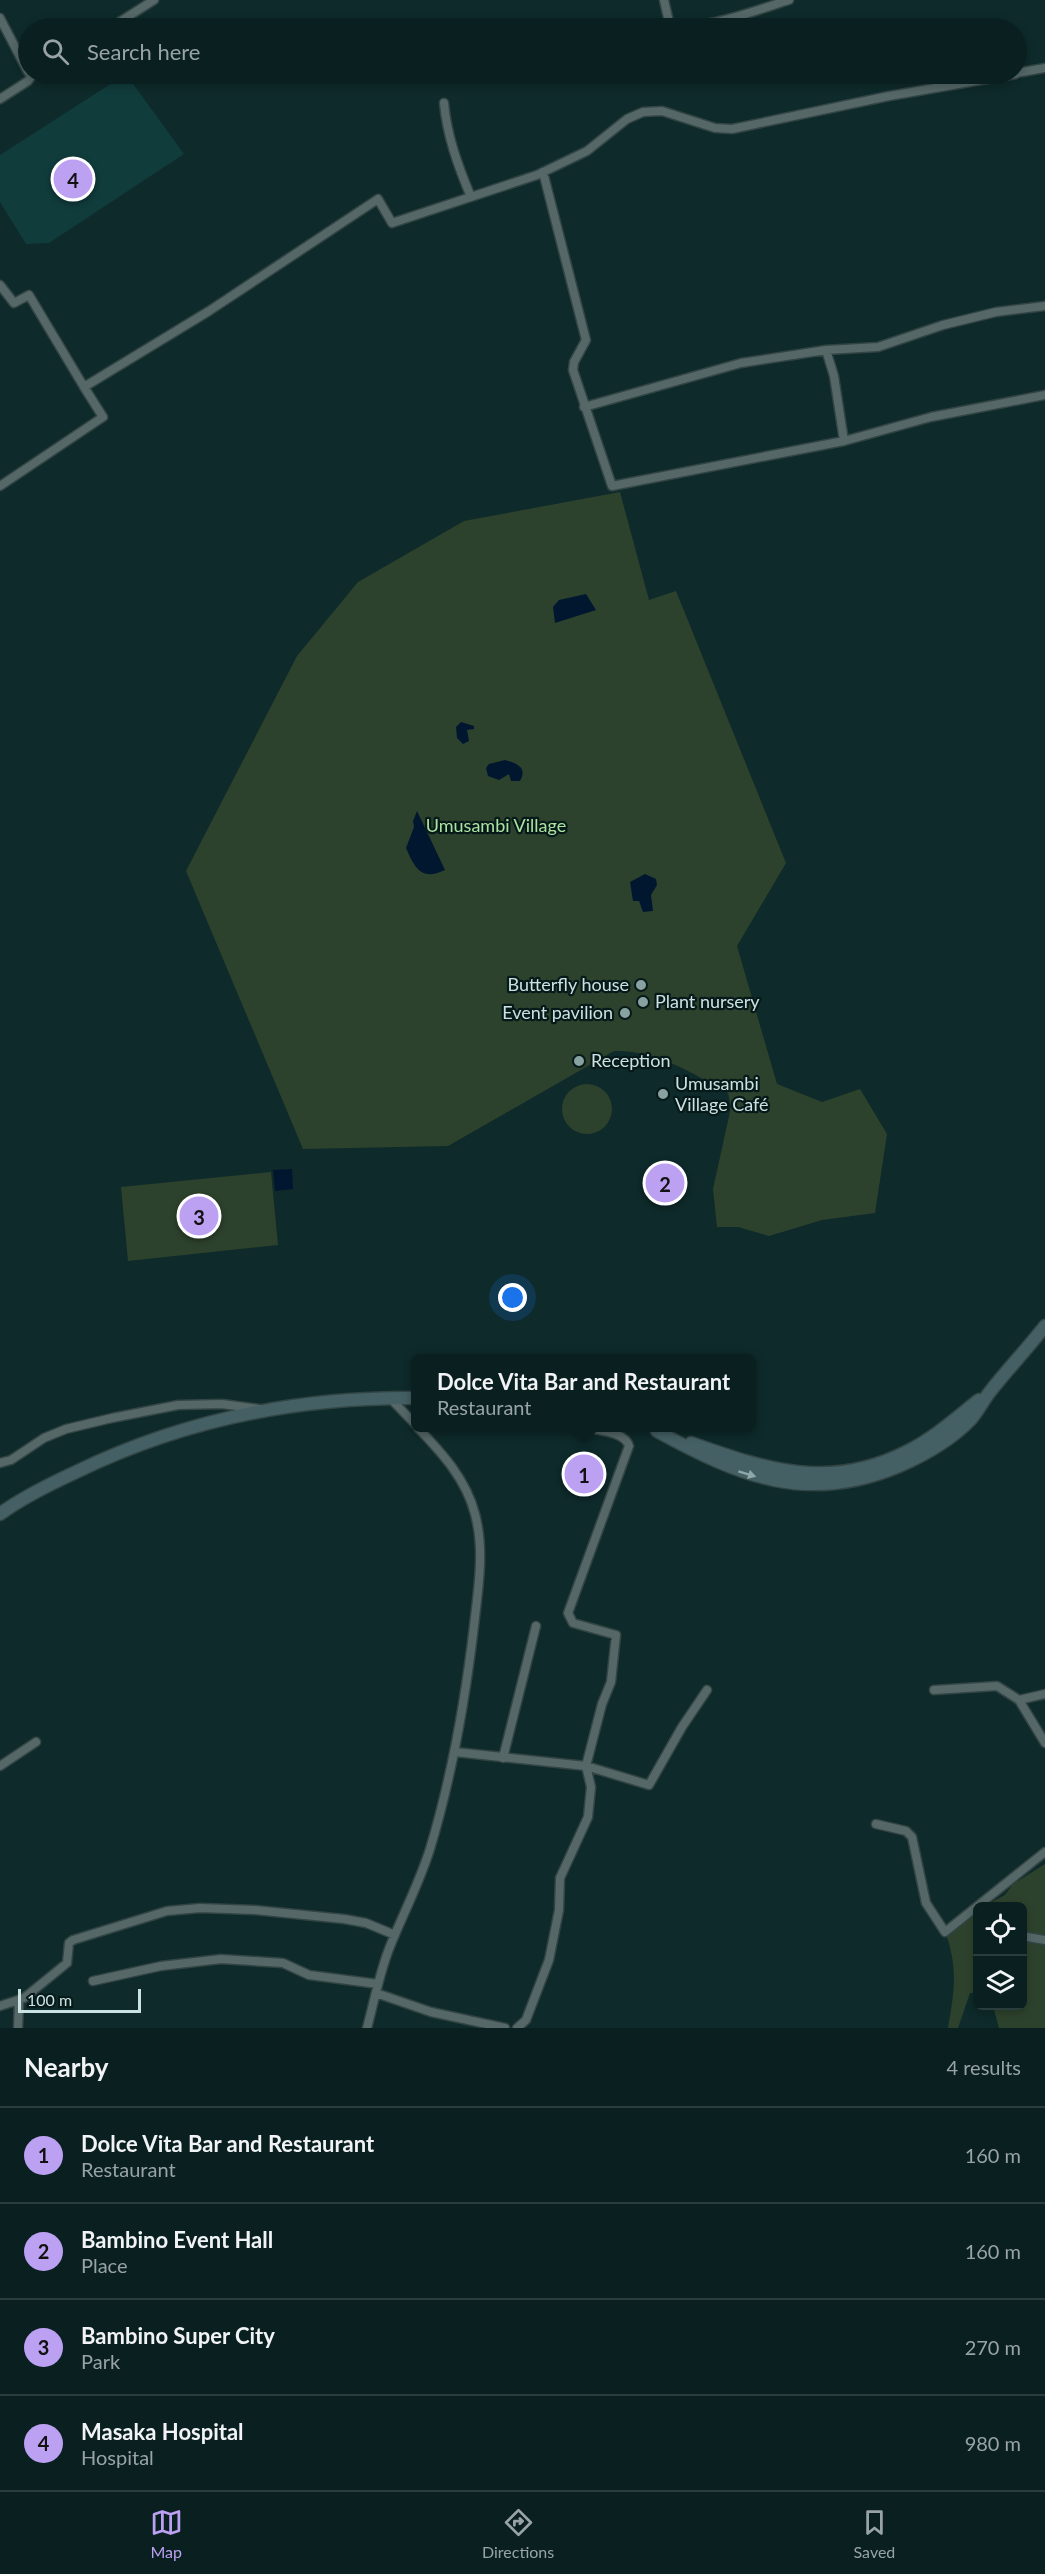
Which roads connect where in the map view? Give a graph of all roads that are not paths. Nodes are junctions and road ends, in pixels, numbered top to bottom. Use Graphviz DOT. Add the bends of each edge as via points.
graph roads {
  1 [pos="154,0"];
  2 [pos="664,0"];
  3 [pos="789,0"];
  4 [pos="0,18"];
  5 [pos="126,18"];
  6 [pos="668,18"];
  7 [pos="724,18"];
  8 [pos="18,52"];
  9 [pos="1045,68"];
  10 [pos="1027,71"];
  11 [pos="23,84"];
  12 [pos="955,84"];
  13 [pos="0,99"];
  14 [pos="444,103"];
  15 [pos="543,172"];
  16 [pos="471,197"];
  17 [pos="0,285"];
  18 [pos="1045,306"];
  19 [pos="826,350"];
  20 [pos="84,387"];
  21 [pos="1045,396"];
  22 [pos="584,407"];
  23 [pos="843,441"];
  24 [pos="0,486"];
  25 [pos="1045,1326"];
  26 [pos="390,1398"];
  27 [pos="411,1398"];
  28 [pos="262,1410"];
  29 [pos="411,1420"];
  30 [pos="422,1432"];
  31 [pos="605,1432"];
  32 [pos="658,1432"];
  33 [pos="0,1463"];
  34 [pos="0,1514"];
  35 [pos="536,1626"];
  36 [pos="707,1690"];
  37 [pos="934,1690"];
  38 [pos="1045,1694"];
  39 [pos="1019,1700"];
  40 [pos="36,1742"];
  41 [pos="1045,1743"];
  42 [pos="455,1752"];
  43 [pos="503,1758"];
  44 [pos="0,1766"];
  45 [pos="586,1766"];
  46 [pos="876,1824"];
  47 [pos="1045,1852"];
  48 [pos="968,1912"];
  49 [pos="973,1914"];
  50 [pos="395,1935"];
  51 [pos="1027,1937"];
  52 [pos="1045,1940"];
  53 [pos="93,1981"];
  54 [pos="378,1984"];
  55 [pos="376,1993"];
  56 [pos="19,2001"];
  57 [pos="0,2006"];
  58 [pos="18,2028"];
  59 [pos="367,2028"];
  60 [pos="505,2028"];
  61 [pos="517,2028"];
  1 -- 5 [label="street"];
  2 -- 6 [label="street"];
  3 -- 7 [label="street"];
  4 -- 8 [label="street"];
  9 -- 10 [label="street"];
  11 -- 13 [label="street"];
  12 -- 15 [label="street" via="732,129 715,128 662,111 643,112 627,119 587,151"];
  14 -- 16 [label="street" via="447,129"];
  15 -- 16 [label="street"];
  15 -- 22 [label="street" via="586,340 573,366"];
  16 -- 20 [label="street" via="392,224 378,199 209,311"];
  17 -- 20 [label="street" via="14,303 29,295"];
  18 -- 19 [label="street" via="996,312 878,346"];
  19 -- 22 [label="street" via="741,363"];
  19 -- 23 [label="street" via="834,376"];
  20 -- 24 [label="street" via="103,417"];
  21 -- 23 [label="street" via="931,417"];
  22 -- 23 [label="street" via="612,486"];
  25 -- 32 [label="highway" via="971,1419 942,1443 888,1470 837,1483 806,1484 755,1477"];
  26 -- 27 [label="highway"];
  26 -- 28 [label="highway" via="309,1402"];
  26 -- 29 [label="street"];
  28 -- 33 [label="street" via="222,1404 178,1405 112,1418 66,1429"];
  28 -- 34 [label="highway" via="207,1422 123,1449"];
  30 -- 42 [label="street" via="463,1484 480,1535 472,1637"];
  31 -- 45 [label="street" via="626,1439 629,1446 569,1607 573,1623 617,1636 610,1682"];
  35 -- 43 [label="street"];
  36 -- 45 [label="street" via="649,1785"];
  37 -- 39 [label="street" via="997,1686"];
  38 -- 39 [label="street"];
  39 -- 41 [label="street"];
  40 -- 44 [label="street"];
  42 -- 43 [label="street"];
  42 -- 50 [label="street" via="430,1850"];
  43 -- 45 [label="street"];
  45 -- 61 [label="street" via="591,1786 588,1817 560,1878 559,1910 549,1960 526,2020"];
  46 -- 48 [label="street" via="906,1831 912,1837 926,1903 945,1932"];
  47 -- 48 [label="street"];
  48 -- 49 [label="street"];
  50 -- 54 [label="street"];
  50 -- 56 [label="street" via="366,1923 321,1916 181,1908 73,1940 69,1943 67,1963"];
  51 -- 52 [label="street"];
  53 -- 54 [label="street" via="161,1966 221,1959 283,1963 309,1975"];
  54 -- 55 [label="street"];
  55 -- 59 [label="street"];
  55 -- 60 [label="street" via="431,2012"];
  56 -- 57 [label="street"];
  56 -- 58 [label="street"];
}
